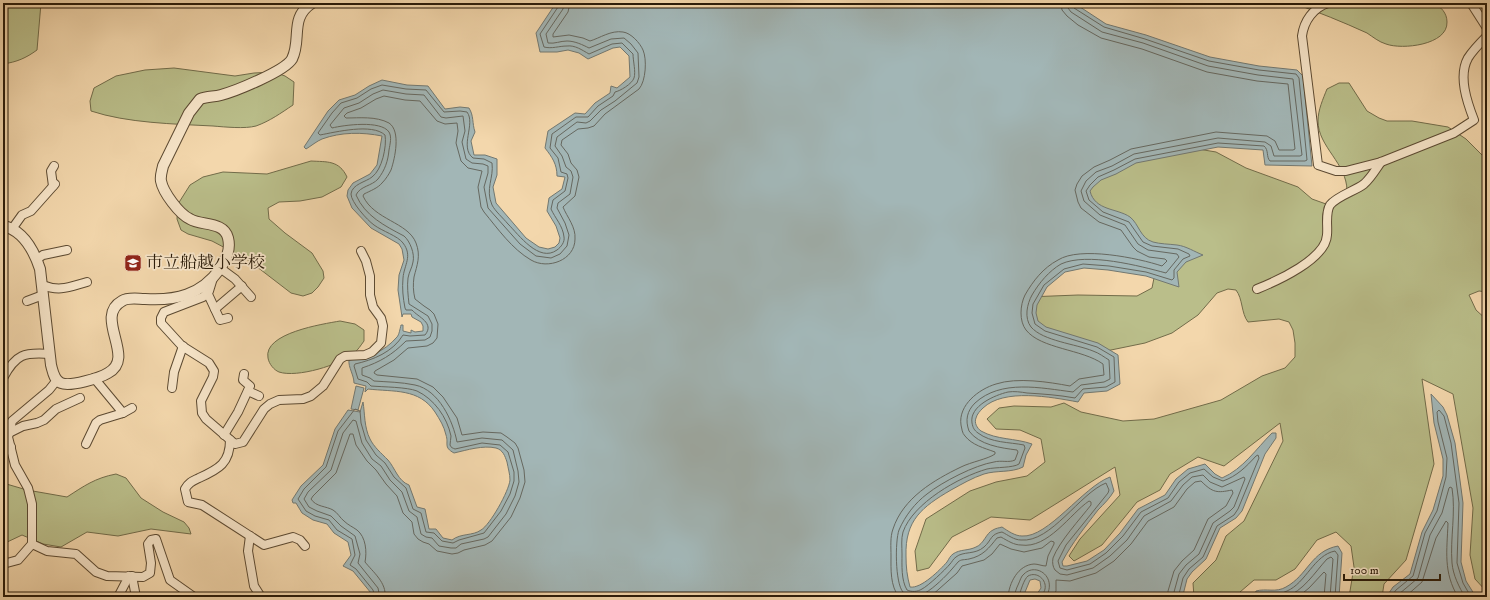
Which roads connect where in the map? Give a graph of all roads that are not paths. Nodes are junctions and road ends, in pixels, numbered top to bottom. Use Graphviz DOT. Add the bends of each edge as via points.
graph roads {
  1 [pos="312,3"];
  2 [pos="1328,3"];
  3 [pos="1471,3"];
  4 [pos="1487,28"];
  5 [pos="1487,36"];
  6 [pos="1381,162"];
  7 [pos="54,166"];
  8 [pos="8,228"];
  9 [pos="66,250"];
  10 [pos="361,251"];
  11 [pos="36,259"];
  12 [pos="220,268"];
  13 [pos="213,278"];
  14 [pos="87,282"];
  15 [pos="242,286"];
  16 [pos="1257,288"];
  17 [pos="42,290"];
  18 [pos="208,292"];
  19 [pos="251,297"];
  20 [pos="27,301"];
  21 [pos="215,309"];
  22 [pos="228,318"];
  23 [pos="183,346"];
  24 [pos="50,354"];
  25 [pos="244,374"];
  26 [pos="3,378"];
  27 [pos="94,378"];
  28 [pos="57,380"];
  29 [pos="172,388"];
  30 [pos="248,391"];
  31 [pos="259,396"];
  32 [pos="80,398"];
  33 [pos="132,408"];
  34 [pos="123,413"];
  35 [pos="9,433"];
  36 [pos="227,438"];
  37 [pos="3,440"];
  38 [pos="86,444"];
  39 [pos="11,447"];
  40 [pos="250,536"];
  41 [pos="32,544"];
  42 [pos="305,546"];
  43 [pos="3,564"];
  44 [pos="130,576"];
  45 [pos="3,594"];
  46 [pos="7,597"];
  47 [pos="118,597"];
  48 [pos="136,597"];
  49 [pos="194,597"];
  50 [pos="261,597"];
  1 -- 12 [label="street" via="302,11 292,59 285,67 221,95 200,99 188,113 163,166 161,182 178,209 190,220 222,229 228,236 230,247 227,258"];
  2 -- 6 [label="street" via="1314,11 1306,21 1302,36 1318,165 1336,171 1346,171"];
  3 -- 4 [label="street"];
  5 -- 6 [label="street" via="1467,59 1464,70 1464,84 1474,120 1454,133"];
  6 -- 16 [label="street" via="1364,184 1330,205 1327,216 1328,236 1320,253 1289,274"];
  7 -- 8 [label="street" via="51,171 54,185 31,211"];
  8 -- 11 [label="street" via="25,240"];
  9 -- 11 [label="street"];
  10 -- 36 [label="street" via="370,276 373,307 383,326 381,343 365,355 345,356 340,359 323,386 311,396 279,400 270,404 243,442 235,444"];
  11 -- 17 [label="street" via="40,268"];
  12 -- 13 [label="street"];
  12 -- 15 [label="street"];
  13 -- 18 [label="street"];
  13 -- 27 [label="street" via="202,289 186,295 171,299 125,299 116,305 111,315 119,354 118,363 107,374"];
  14 -- 17 [label="street" via="58,290"];
  15 -- 19 [label="street"];
  15 -- 21 [label="street"];
  17 -- 20 [label="street"];
  17 -- 24 [label="street"];
  18 -- 21 [label="street"];
  18 -- 23 [label="street" via="203,297 164,312 161,318 161,323"];
  21 -- 22 [label="street" via="220,320"];
  23 -- 29 [label="street" via="174,372"];
  23 -- 36 [label="street" via="209,363 214,371 201,401 202,413"];
  24 -- 26 [label="street" via="32,353 19,357"];
  24 -- 28 [label="street" via="53,374"];
  25 -- 30 [label="street" via="243,380 250,386"];
  27 -- 28 [label="street" via="72,384"];
  27 -- 34 [label="street"];
  28 -- 35 [label="street" via="49,390 12,420"];
  30 -- 31 [label="street"];
  30 -- 36 [label="street"];
  32 -- 35 [label="street" via="56,408 44,420"];
  33 -- 34 [label="street"];
  34 -- 38 [label="street" via="96,423"];
  35 -- 39 [label="street"];
  36 -- 40 [label="street" via="230,451 226,461 218,469 189,483 185,489 186,496 188,502 202,505"];
  37 -- 39 [label="street" via="6,446"];
  39 -- 41 [label="street" via="15,465 28,488 32,504"];
  40 -- 42 [label="street" via="264,546 293,537"];
  40 -- 50 [label="street" via="248,551 254,586"];
  41 -- 43 [label="street" via="18,560"];
  41 -- 44 [label="street" via="47,551 76,554 96,572 107,576"];
  44 -- 47 [label="street"];
  44 -- 48 [label="street"];
  44 -- 49 [label="street" via="142,577 150,573 148,544 156,539 170,580"];
  45 -- 46 [label="street"];
}
